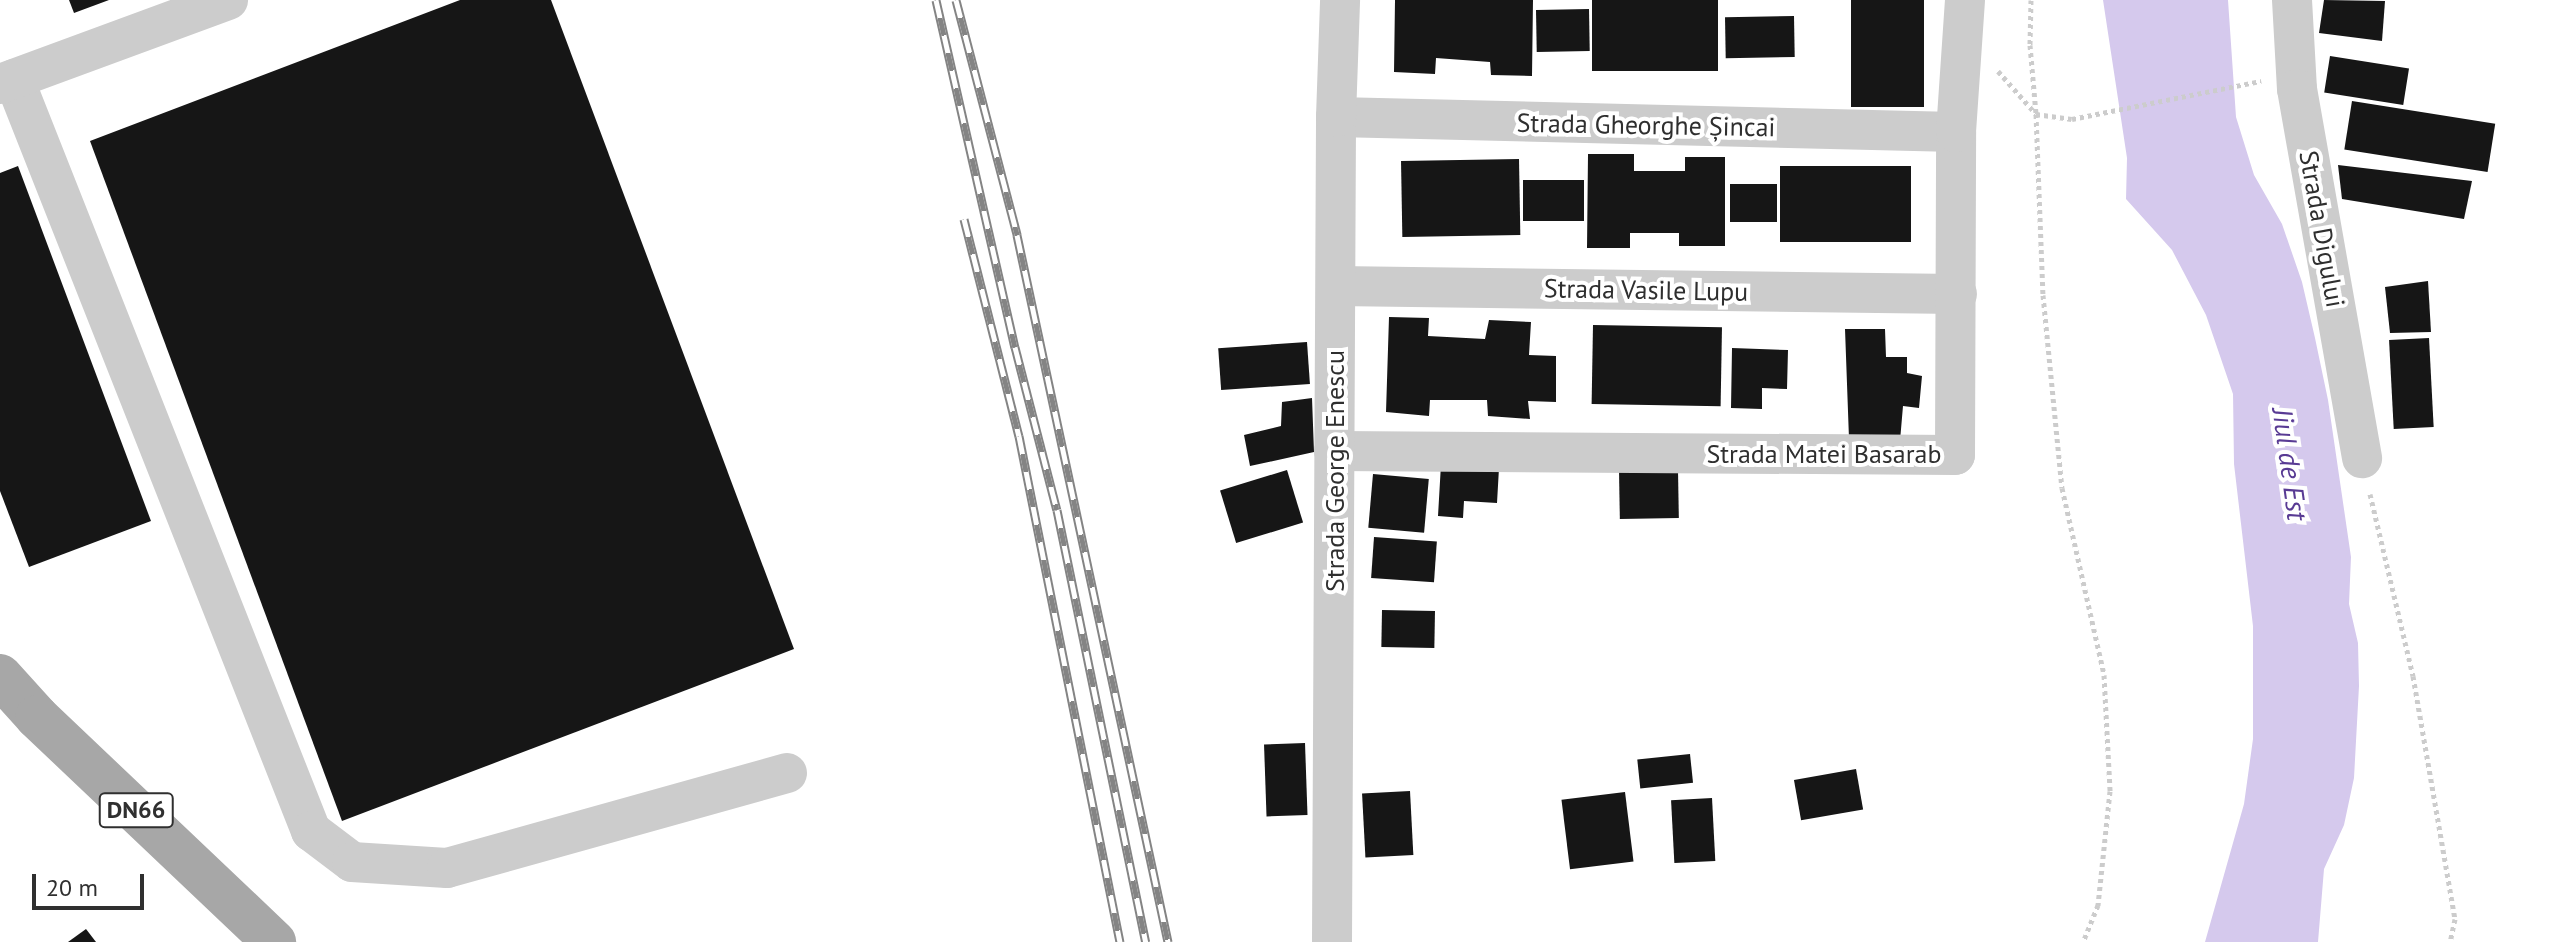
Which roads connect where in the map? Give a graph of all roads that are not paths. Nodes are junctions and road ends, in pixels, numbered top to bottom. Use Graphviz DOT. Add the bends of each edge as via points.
graph roads {
  1 [pos="228,0"];
  2 [pos="1340,0"];
  3 [pos="2292,0"];
  4 [pos="1964,13"];
  5 [pos="7,82"];
  6 [pos="1336,117"];
  7 [pos="1956,132"];
  8 [pos="1336,286"];
  9 [pos="1957,294"];
  10 [pos="1334,451"];
  11 [pos="2362,458"];
  12 [pos="0,676"];
  13 [pos="787,773"];
  14 [pos="274,942"];
  15 [pos="1332,942"];
  1 -- 5 [label="street"];
  2 -- 6 [label="street, Strada George Enescu"];
  3 -- 11 [label="street, Strada Digului" via="2297,89"];
  4 -- 7 [label="street, Strada Matei Basarab"];
  5 -- 13 [label="street" via="311,831 352,862 447,868"];
  6 -- 7 [label="street, Strada Gheorghe Șincai"];
  6 -- 8 [label="street, Strada George Enescu"];
  7 -- 9 [label="street, Strada Matei Basarab"];
  8 -- 9 [label="street, Strada Vasile Lupu"];
  8 -- 10 [label="street, Strada George Enescu"];
  9 -- 10 [label="street, Strada Matei Basarab" via="1955,455"];
  10 -- 15 [label="street, Strada George Enescu"];
  12 -- 14 [label="main road, DN66"];
}
